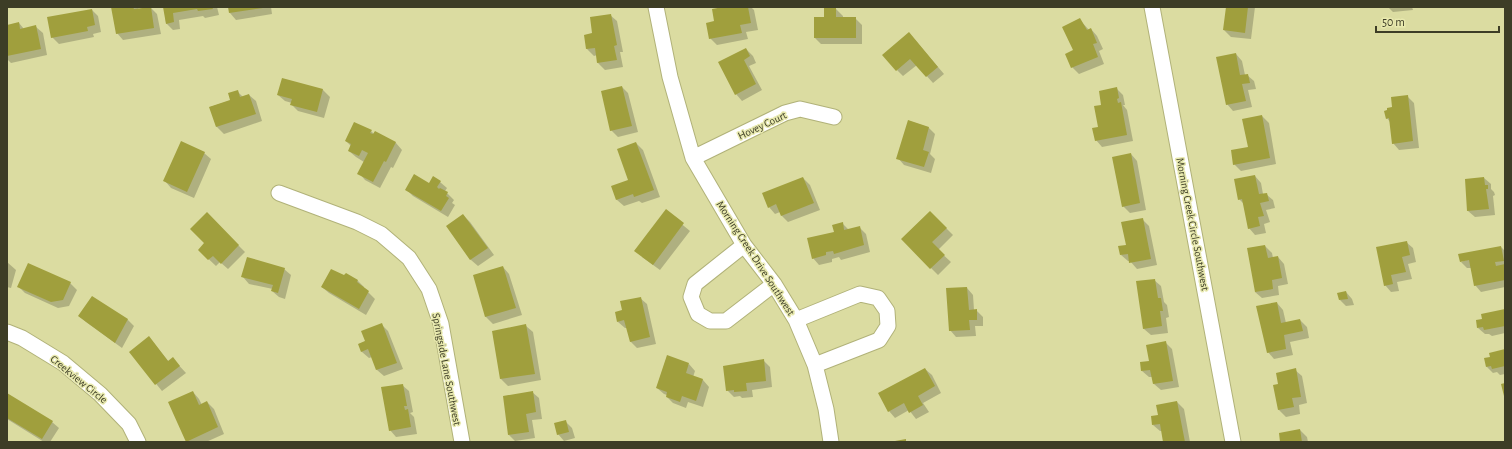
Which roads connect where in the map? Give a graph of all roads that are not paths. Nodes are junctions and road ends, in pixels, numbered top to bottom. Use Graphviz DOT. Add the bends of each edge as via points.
graph roads {
  1 [pos="656,7"];
  2 [pos="1152,7"];
  3 [pos="834,117"];
  4 [pos="693,158"];
  5 [pos="279,193"];
  6 [pos="744,244"];
  7 [pos="774,284"];
  8 [pos="796,320"];
  9 [pos="7,332"];
  10 [pos="814,364"];
  11 [pos="138,442"];
  12 [pos="462,442"];
  13 [pos="831,442"];
  14 [pos="1234,442"];
  1 -- 4 [label="street, Morning Creek Drive Southwest" via="670,78"];
  2 -- 14 [label="street, Morning Creek Circle Southwest"];
  3 -- 4 [label="street, Hovey Court" via="800,109 785,113"];
  4 -- 6 [label="street, Morning Creek Drive Southwest"];
  5 -- 12 [label="street, Springside Lane Southwest" via="357,222 381,234 409,258 429,288 441,324"];
  6 -- 7 [label="street, Morning Creek Drive Southwest"];
  6 -- 7 [label="street" via="695,284 692,297 698,314 710,321 726,321"];
  7 -- 8 [label="street, Morning Creek Drive Southwest"];
  8 -- 10 [label="street, Morning Creek Drive Southwest"];
  8 -- 10 [label="street" via="860,294 878,298 887,310 888,326 879,340"];
  9 -- 11 [label="street, Creekview Circle" via="22,338 63,363 100,394 129,424"];
  10 -- 13 [label="street, Morning Creek Drive Southwest" via="826,409"];
}
